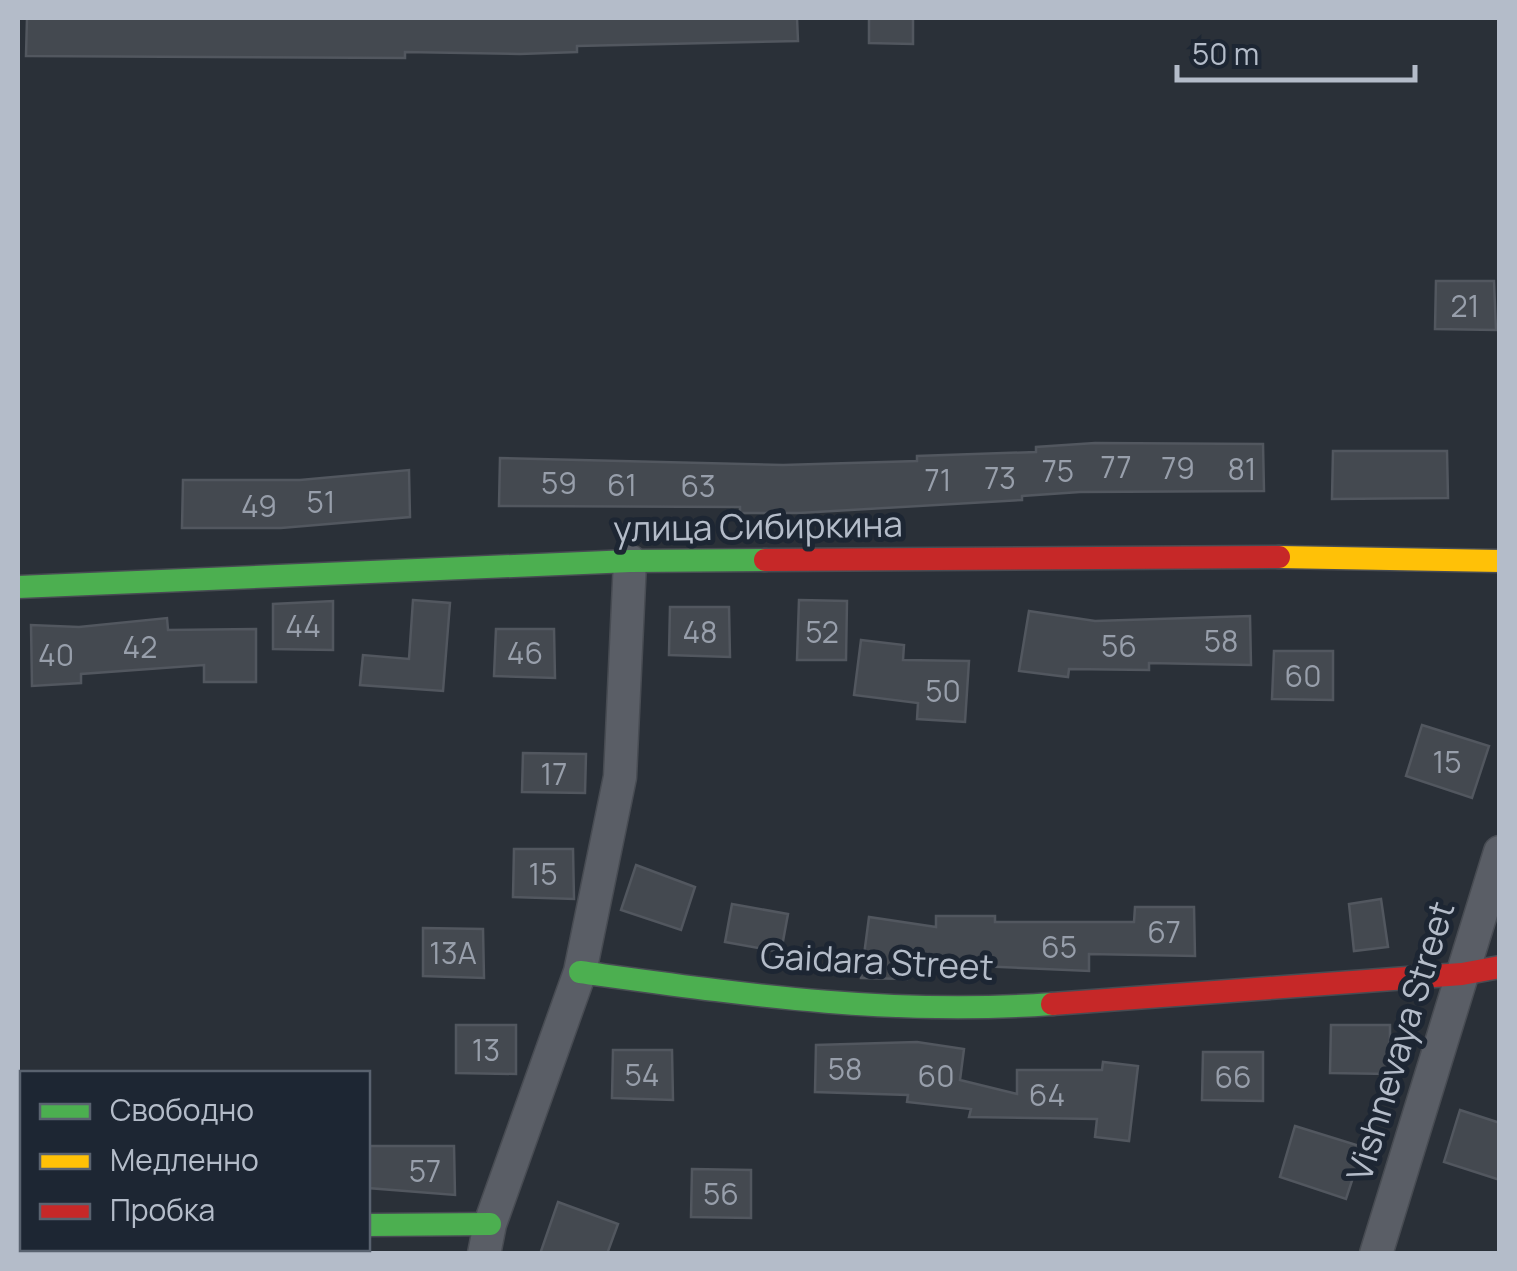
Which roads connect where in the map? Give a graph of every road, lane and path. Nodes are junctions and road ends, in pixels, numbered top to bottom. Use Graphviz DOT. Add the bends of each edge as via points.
graph roads {
  1 [pos="1500,561"];
  2 [pos="630,562"];
  3 [pos="18,586"];
  4 [pos="1500,852"];
  5 [pos="1500,967"];
  6 [pos="580,972"];
  7 [pos="1462,974"];
  8 [pos="370,1224"];
  9 [pos="487,1239"];
  10 [pos="1376,1254"];
  1 -- 2 [label="street, улица Сибиркина" via="1362,556"];
  2 -- 3 [label="street, улица Сибиркина"];
  2 -- 6 [label="street" via="620,777"];
  4 -- 7 [label="street, Vishnevaya Street"];
  5 -- 7 [label="street, Gaidara Street"];
  6 -- 7 [label="street, Gaidara Street" via="819,1006 1000,1008"];
  6 -- 9 [label="street"];
  7 -- 10 [label="street, Vishnevaya Street"];
  8 -- 9 [label="street"];
}
